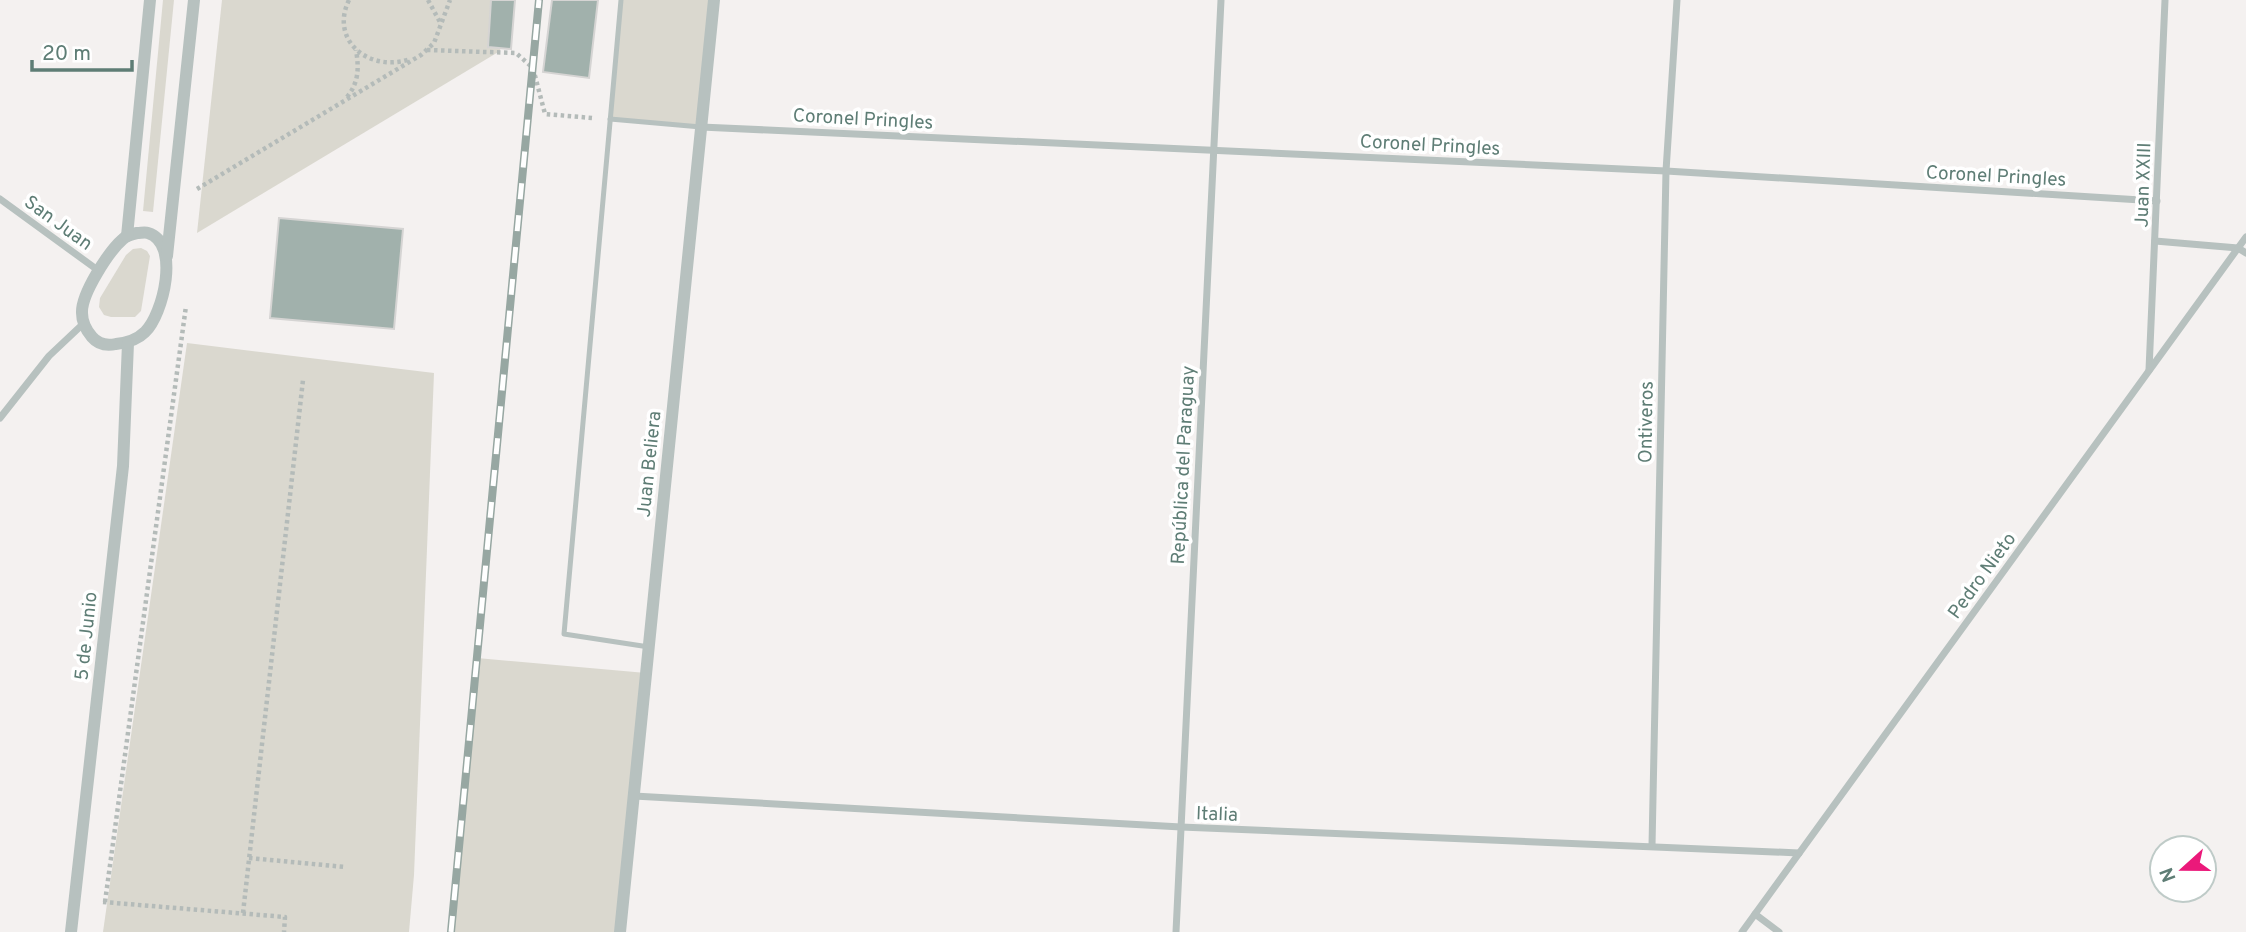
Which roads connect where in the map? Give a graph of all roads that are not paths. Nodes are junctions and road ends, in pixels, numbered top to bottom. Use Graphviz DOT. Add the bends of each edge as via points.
graph roads {
  1 [pos="150,0"];
  2 [pos="194,0"];
  3 [pos="621,0"];
  4 [pos="714,0"];
  5 [pos="1221,0"];
  6 [pos="1677,0"];
  7 [pos="2165,0"];
  8 [pos="610,119"];
  9 [pos="701,127"];
  10 [pos="1213,149"];
  11 [pos="1666,171"];
  12 [pos="0,200"];
  13 [pos="2157,201"];
  14 [pos="127,236"];
  15 [pos="2246,237"];
  16 [pos="2155,242"];
  17 [pos="2238,248"];
  18 [pos="2246,253"];
  19 [pos="167,256"];
  20 [pos="99,271"];
  21 [pos="84,323"];
  22 [pos="128,343"];
  23 [pos="2149,371"];
  24 [pos="0,418"];
  25 [pos="649,647"];
  26 [pos="634,796"];
  27 [pos="1181,827"];
  28 [pos="1652,846"];
  29 [pos="1799,853"];
  30 [pos="1755,914"];
  31 [pos="71,932"];
  32 [pos="620,932"];
  33 [pos="1176,932"];
  34 [pos="1742,932"];
  35 [pos="1779,932"];
  1 -- 14 [label="street"];
  2 -- 19 [label="street"];
  3 -- 8 [label="lane"];
  4 -- 9 [label="street, Juan Beliera"];
  5 -- 10 [label="street, República del Paraguay"];
  6 -- 11 [label="street, Ontiveros"];
  7 -- 13 [label="street, Juan XXIII"];
  8 -- 9 [label="lane"];
  8 -- 25 [label="lane" via="564,634"];
  9 -- 10 [label="street, Coronel Pringles"];
  9 -- 25 [label="street, Juan Beliera"];
  10 -- 11 [label="street, Coronel Pringles"];
  10 -- 27 [label="street, República del Paraguay"];
  11 -- 13 [label="street, Coronel Pringles"];
  11 -- 28 [label="street, Ontiveros"];
  12 -- 20 [label="street, San Juan"];
  13 -- 16 [label="street, Juan XXIII"];
  14 -- 19 [label="street" via="148,233 159,240"];
  14 -- 20 [label="street"];
  15 -- 17 [label="street, Pedro Nieto"];
  16 -- 17 [label="street"];
  16 -- 23 [label="street, Juan XXIII"];
  17 -- 18 [label="street"];
  17 -- 23 [label="street, Pedro Nieto"];
  19 -- 22 [label="street" via="163,297 155,319 144,334"];
  20 -- 21 [label="street" via="84,298"];
  21 -- 22 [label="street" via="97,342"];
  21 -- 24 [label="street" via="50,356"];
  22 -- 31 [label="street, 5 de Junio" via="123,466"];
  23 -- 29 [label="street, Pedro Nieto"];
  25 -- 26 [label="street, Juan Beliera"];
  26 -- 27 [label="street, Italia"];
  26 -- 32 [label="street, Juan Beliera"];
  27 -- 28 [label="street, Italia"];
  27 -- 33 [label="street, República del Paraguay"];
  28 -- 29 [label="street, Italia"];
  29 -- 30 [label="street, Pedro Nieto"];
  30 -- 34 [label="street, Pedro Nieto"];
  30 -- 35 [label="street"];
}
